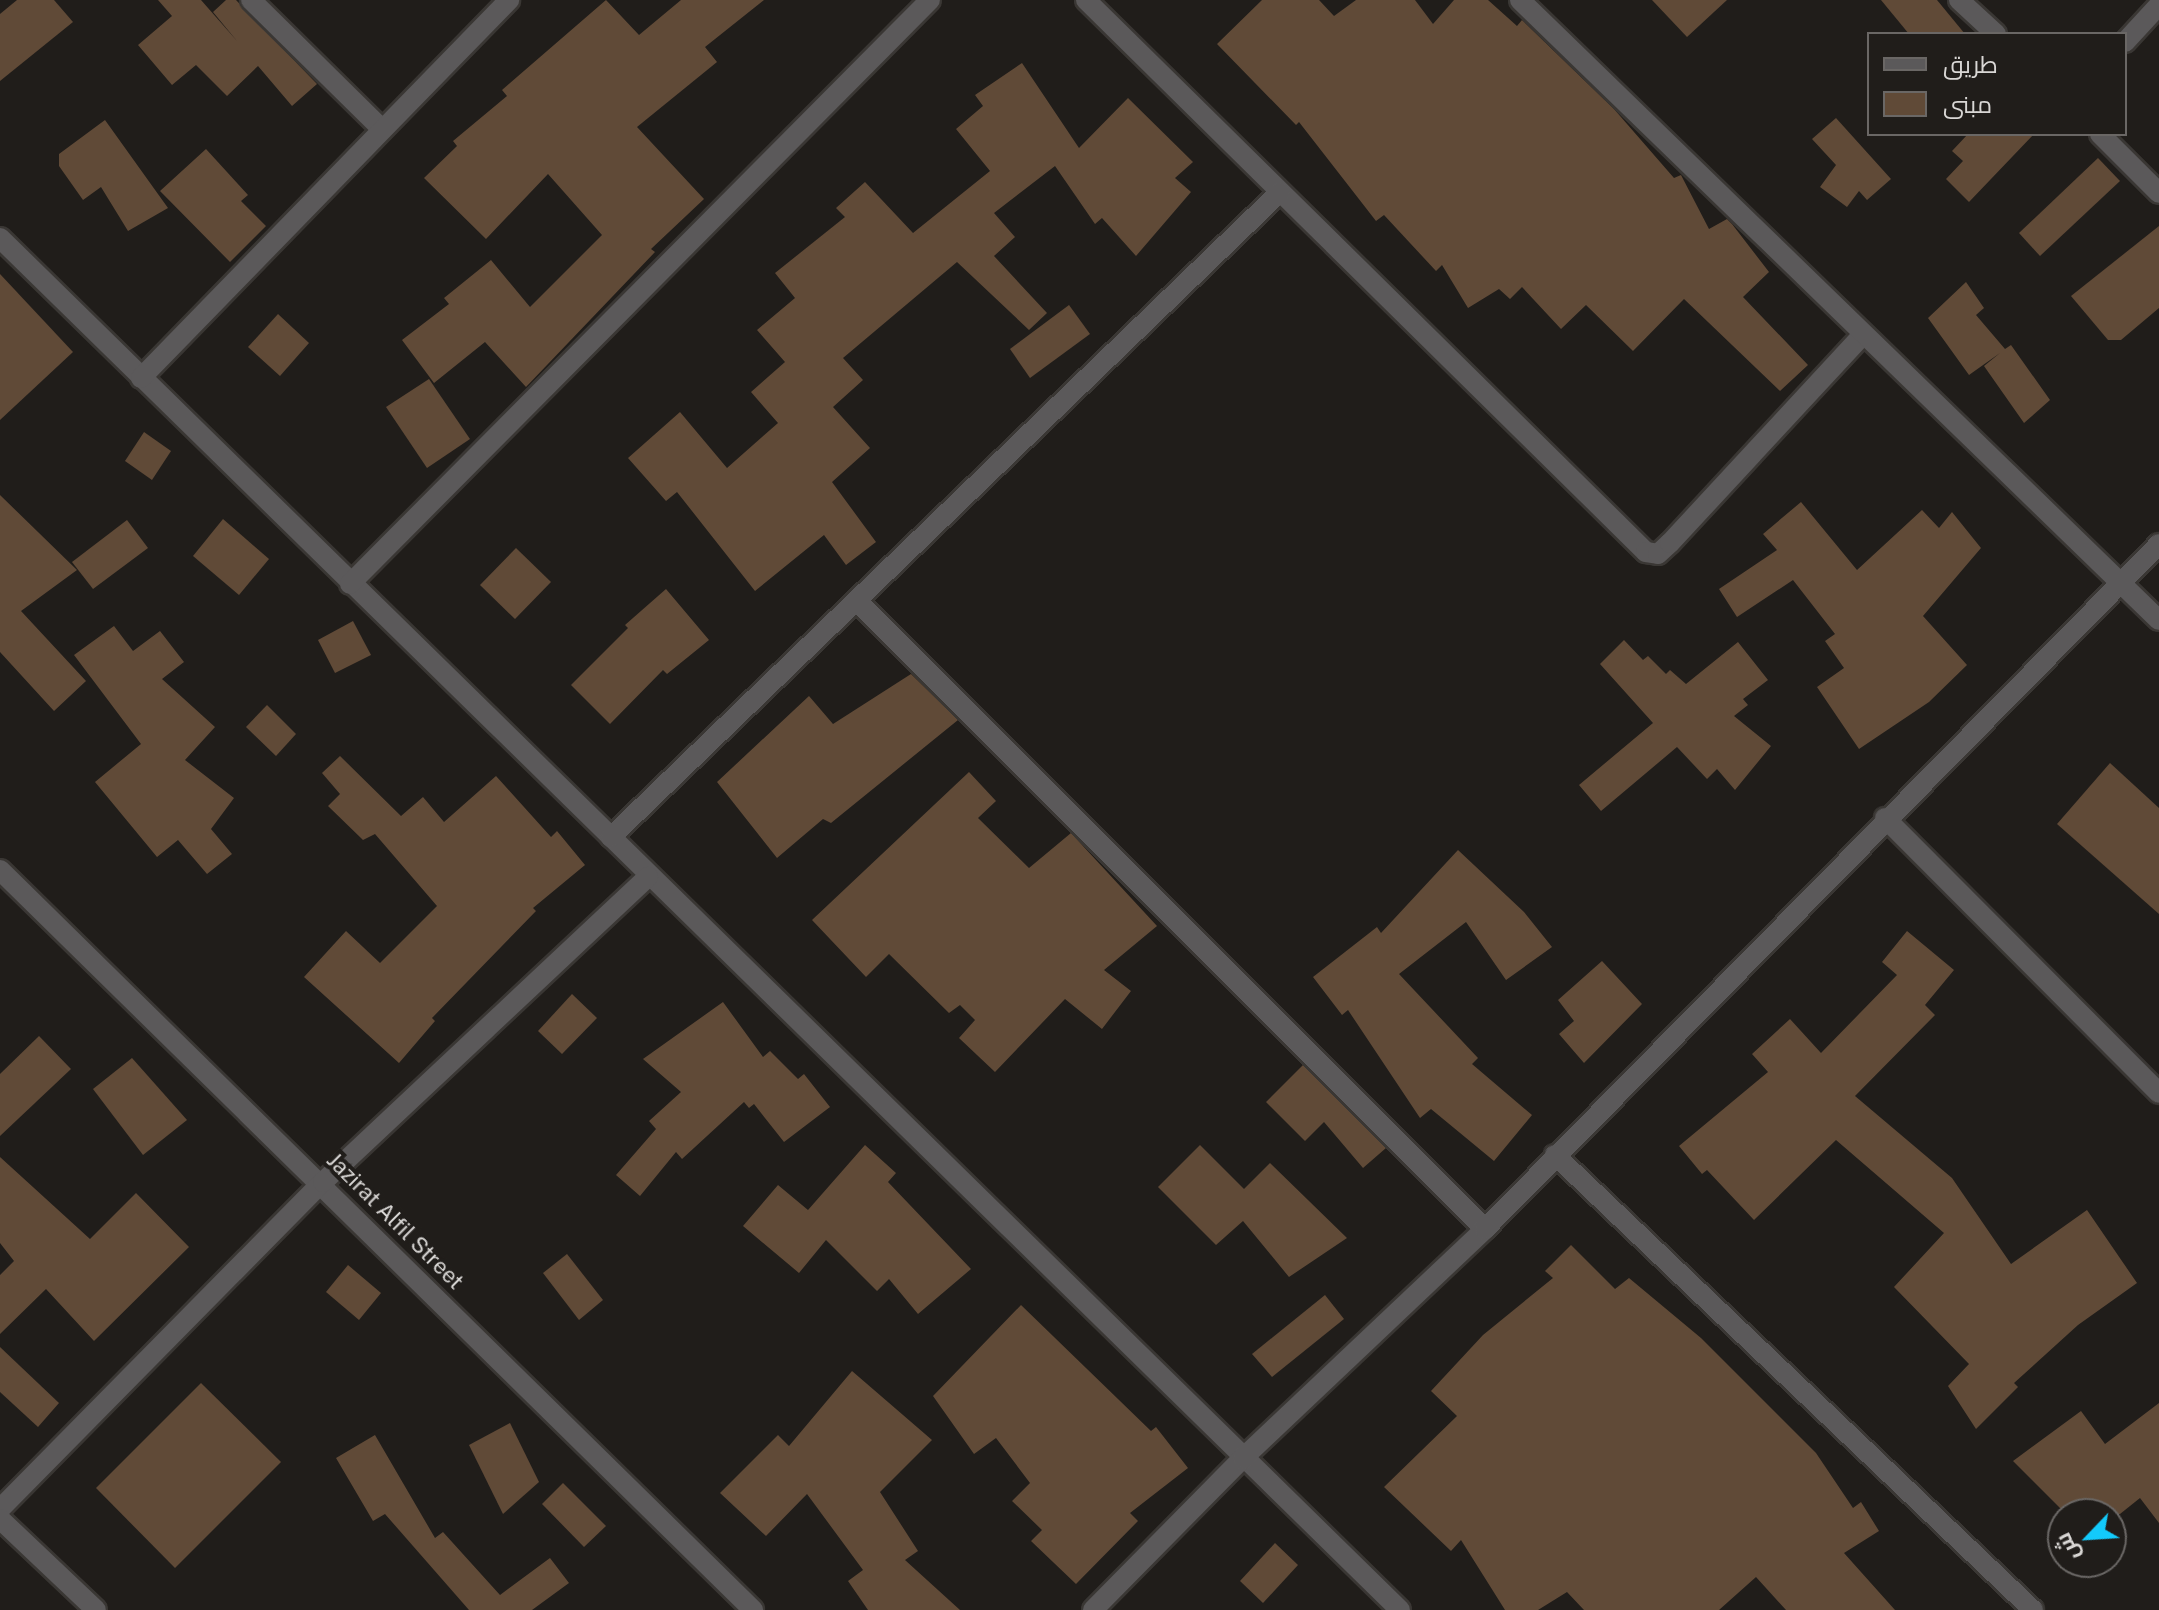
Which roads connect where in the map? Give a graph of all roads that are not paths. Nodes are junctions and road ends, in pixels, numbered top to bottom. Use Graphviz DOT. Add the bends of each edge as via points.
graph roads {
  1 [pos="251,0"];
  2 [pos="509,0"];
  3 [pos="930,0"];
  4 [pos="1086,0"];
  5 [pos="1520,0"];
  6 [pos="1959,0"];
  7 [pos="2159,5"];
  8 [pos="1994,32"];
  9 [pos="2127,40"];
  10 [pos="380,127"];
  11 [pos="2102,136"];
  12 [pos="1280,192"];
  13 [pos="2159,193"];
  14 [pos="0,238"];
  15 [pos="1862,336"];
  16 [pos="141,378"];
  17 [pos="2159,544"];
  18 [pos="2120,583"];
  19 [pos="350,584"];
  20 [pos="859,603"];
  21 [pos="2159,620"];
  22 [pos="1885,818"];
  23 [pos="611,837"];
  24 [pos="0,870"];
  25 [pos="648,877"];
  26 [pos="2159,1093"];
  27 [pos="1555,1155"];
  28 [pos="323,1182"];
  29 [pos="1485,1229"];
  30 [pos="1243,1458"];
  31 [pos="0,1509"];
  32 [pos="0,1519"];
  33 [pos="96,1610"];
  34 [pos="753,1610"];
  35 [pos="1093,1610"];
  36 [pos="1400,1610"];
  37 [pos="2033,1610"];
  1 -- 10 [label="street"];
  2 -- 10 [label="street"];
  3 -- 19 [label="street"];
  4 -- 12 [label="street"];
  5 -- 15 [label="street"];
  6 -- 8 [label="street"];
  7 -- 9 [label="street"];
  10 -- 16 [label="street"];
  11 -- 13 [label="street"];
  12 -- 15 [label="street" via="1646,552 1658,554 1670,543"];
  12 -- 20 [label="street"];
  14 -- 16 [label="street"];
  15 -- 18 [label="street"];
  16 -- 19 [label="street"];
  17 -- 18 [label="street"];
  18 -- 21 [label="street"];
  18 -- 22 [label="street"];
  19 -- 23 [label="street"];
  20 -- 23 [label="street"];
  20 -- 29 [label="street"];
  22 -- 26 [label="street"];
  22 -- 27 [label="street"];
  23 -- 25 [label="street"];
  24 -- 28 [label="street, Jazirat Alfil Street"];
  25 -- 28 [label="street"];
  25 -- 30 [label="street"];
  27 -- 29 [label="street"];
  27 -- 37 [label="street"];
  28 -- 31 [label="street"];
  28 -- 34 [label="street, Jazirat Alfil Street"];
  29 -- 30 [label="street"];
  30 -- 35 [label="street"];
  30 -- 36 [label="street"];
  32 -- 33 [label="street"];
}
